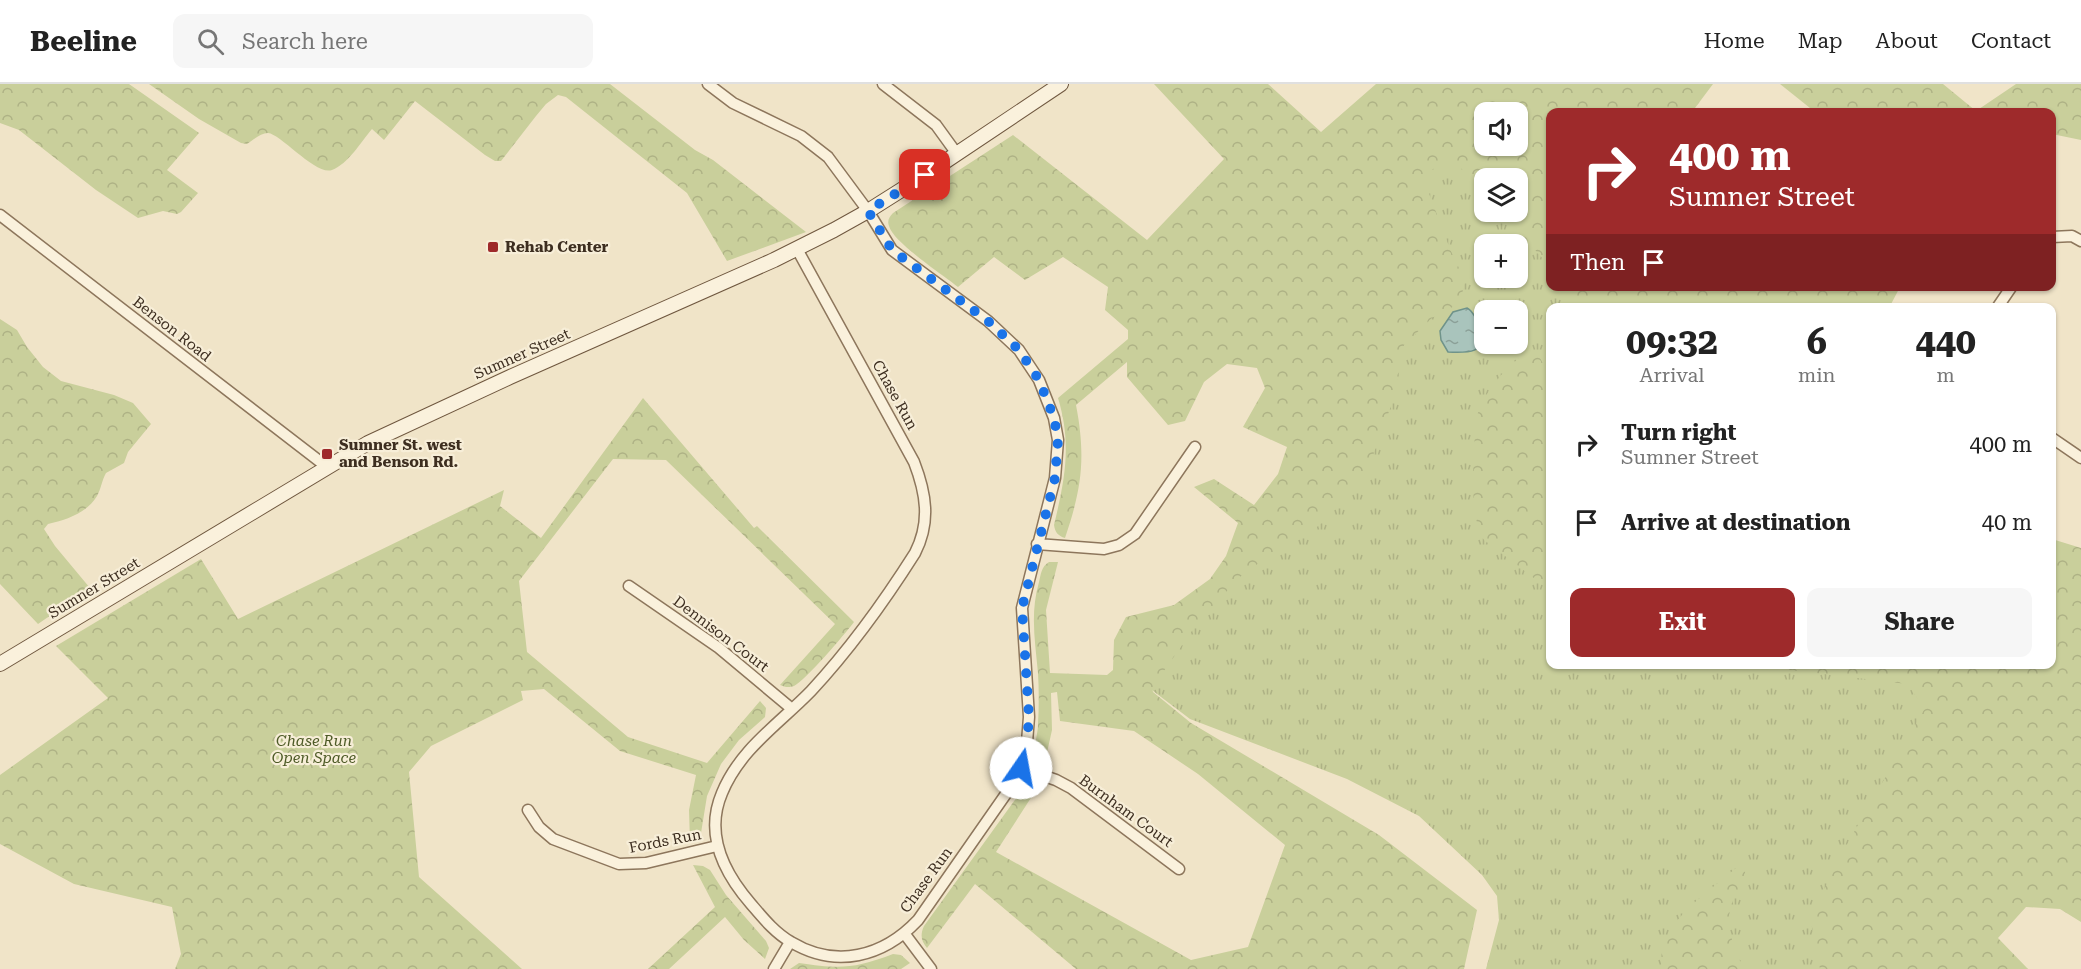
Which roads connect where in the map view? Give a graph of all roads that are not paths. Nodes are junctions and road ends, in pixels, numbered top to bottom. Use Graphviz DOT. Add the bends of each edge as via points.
graph roads {
  1 [pos="708,84"];
  2 [pos="883,84"];
  3 [pos="1061,84"];
  4 [pos="957,154"];
  5 [pos="868,211"];
  6 [pos="0,215"];
  7 [pos="2056,237"];
  8 [pos="2081,241"];
  9 [pos="797,249"];
  10 [pos="2056,441"];
  11 [pos="1195,447"];
  12 [pos="2081,458"];
  13 [pos="327,467"];
  14 [pos="1037,544"];
  15 [pos="629,586"];
  16 [pos="0,664"];
  17 [pos="792,709"];
  18 [pos="1021,768"];
  19 [pos="528,810"];
  20 [pos="717,846"];
  21 [pos="1179,868"];
  22 [pos="903,933"];
  23 [pos="790,942"];
  24 [pos="774,969"];
  25 [pos="931,969"];
  1 -- 5 [label="street, Chase Run" via="733,103 791,130 821,150"];
  2 -- 4 [label="street" via="940,130"];
  3 -- 4 [label="main road, Sumner Street"];
  4 -- 5 [label="main road, Sumner Street"];
  5 -- 9 [label="main road, Sumner Street"];
  5 -- 14 [label="street, Chase Run" via="892,250 1007,337 1039,380 1058,440 1055,478"];
  6 -- 13 [label="street, Benson Road"];
  7 -- 8 [label="street" via="2072,236"];
  9 -- 13 [label="main road, Sumner Street" via="414,421"];
  9 -- 17 [label="street, Chase Run" via="911,455 926,508 921,543 908,564 862,632"];
  10 -- 12 [label="street"];
  11 -- 14 [label="street" via="1135,534 1119,545 1104,549"];
  13 -- 16 [label="main road, Sumner Street"];
  14 -- 18 [label="street, Chase Run" via="1022,608 1029,717"];
  15 -- 17 [label="street, Dennison Court" via="719,648"];
  17 -- 20 [label="street, Chase Run" via="745,755 726,783 716,809"];
  18 -- 21 [label="street, Burnham Court" via="1071,788"];
  18 -- 22 [label="street, Chase Run" via="918,920"];
  19 -- 20 [label="street, Fords Run" via="539,828 553,839 619,864 646,863"];
  20 -- 23 [label="street, Chase Run" via="741,893"];
  22 -- 23 [label="street, Chase Run" via="878,949 847,957 813,952"];
  22 -- 25 [label="street"];
  23 -- 24 [label="street"];
}
